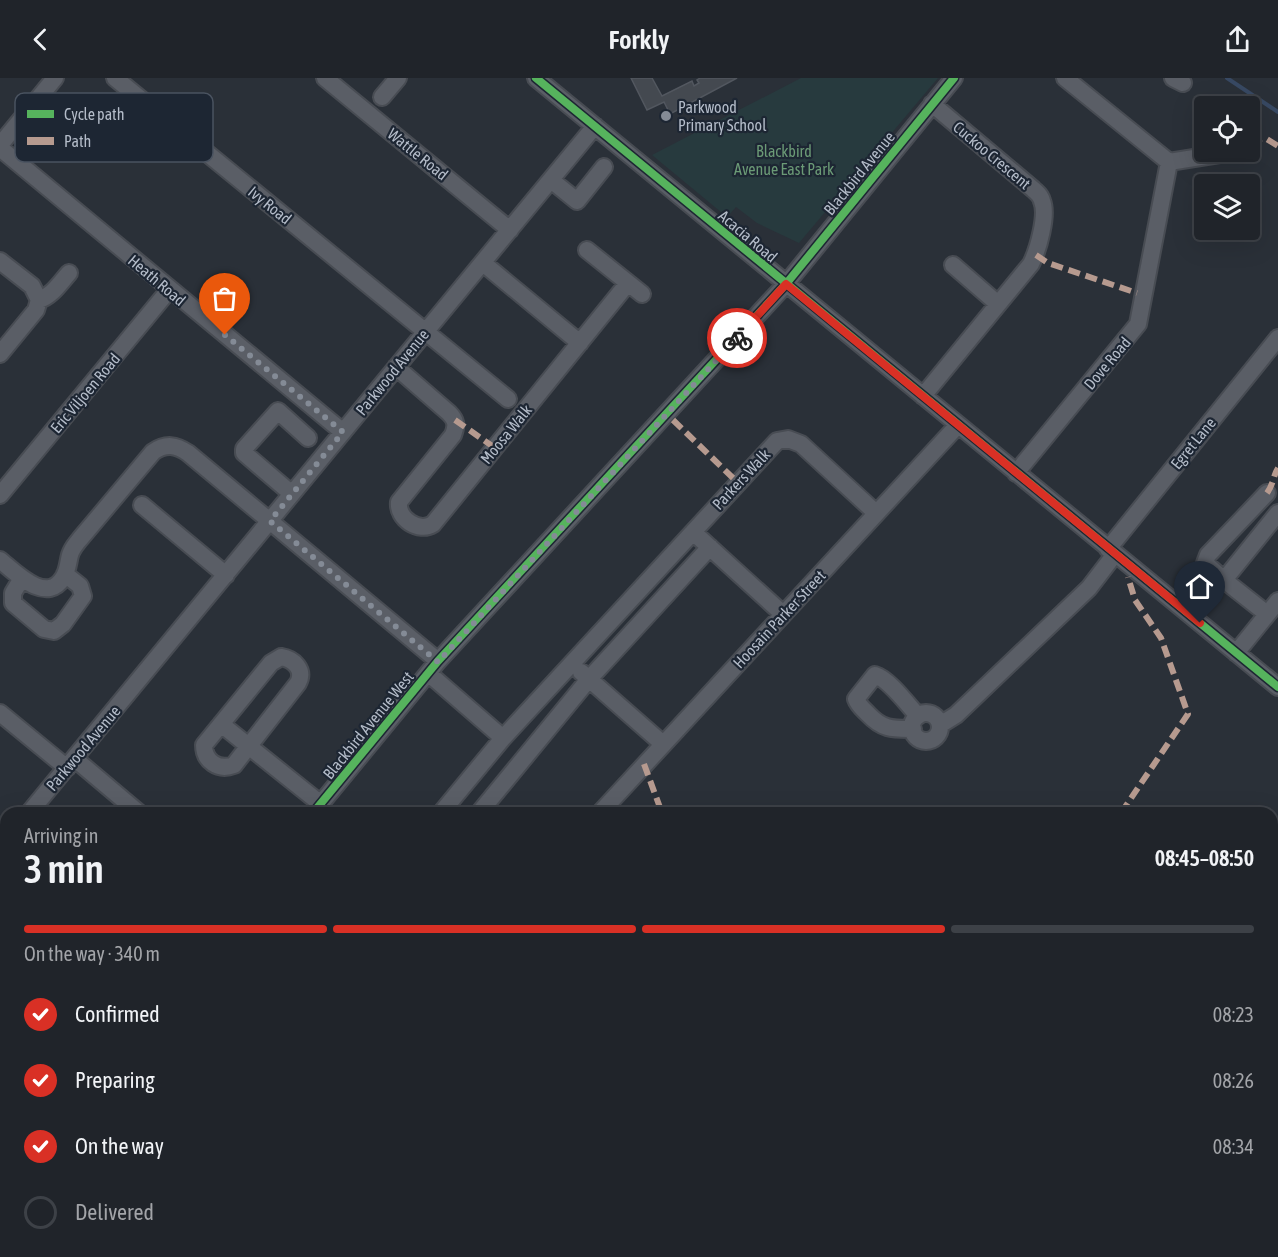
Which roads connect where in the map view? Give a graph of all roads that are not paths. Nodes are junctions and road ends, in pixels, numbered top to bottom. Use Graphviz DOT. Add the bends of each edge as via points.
graph roads {
  1 [pos="55,78"];
  2 [pos="115,78"];
  3 [pos="325,78"];
  4 [pos="398,78"];
  5 [pos="536,78"];
  6 [pos="954,78"];
  7 [pos="1065,78"];
  8 [pos="43,93"];
  9 [pos="133,93"];
  10 [pos="382,97"];
  11 [pos="932,104"];
  12 [pos="595,126"];
  13 [pos="15,128"];
  14 [pos="0,147"];
  15 [pos="1194,158"];
  16 [pos="213,159"];
  17 [pos="15,160"];
  18 [pos="18,162"];
  19 [pos="1169,162"];
  20 [pos="604,167"];
  21 [pos="551,180"];
  22 [pos="510,230"];
  23 [pos="587,250"];
  24 [pos="0,261"];
  25 [pos="483,263"];
  26 [pos="953,265"];
  27 [pos="69,273"];
  28 [pos="628,283"];
  29 [pos="786,284"];
  30 [pos="169,290"];
  31 [pos="642,294"];
  32 [pos="39,300"];
  33 [pos="998,304"];
  34 [pos="425,333"];
  35 [pos="1278,338"];
  36 [pos="580,344"];
  37 [pos="0,354"];
  38 [pos="396,368"];
  39 [pos="923,396"];
  40 [pos="508,399"];
  41 [pos="958,424"];
  42 [pos="343,432"];
  43 [pos="308,438"];
  44 [pos="1016,473"];
  45 [pos="1267,493"];
  46 [pos="292,494"];
  47 [pos="0,495"];
  48 [pos="142,506"];
  49 [pos="876,513"];
  50 [pos="1278,513"];
  51 [pos="270,521"];
  52 [pos="693,532"];
  53 [pos="711,547"];
  54 [pos="1112,552"];
  55 [pos="0,560"];
  56 [pos="65,574"];
  57 [pos="226,575"];
  58 [pos="22,578"];
  59 [pos="1224,580"];
  60 [pos="1278,601"];
  61 [pos="783,614"];
  62 [pos="1267,614"];
  63 [pos="1236,652"];
  64 [pos="572,664"];
  65 [pos="433,667"];
  66 [pos="589,679"];
  67 [pos="1278,687"];
  68 [pos="0,713"];
  69 [pos="221,724"];
  70 [pos="940,725"];
  71 [pos="503,738"];
  72 [pos="663,744"];
  73 [pos="250,747"];
  74 [pos="71,764"];
  75 [pos="34,807"];
  76 [pos="128,807"];
  77 [pos="316,807"];
  78 [pos="318,807"];
  79 [pos="446,807"];
  80 [pos="483,807"];
  81 [pos="605,807"];
  1 -- 8 [label="street"];
  2 -- 9 [label="street, Ivy Road"];
  3 -- 22 [label="street, Wattle Road"];
  4 -- 10 [label="street"];
  5 -- 12 [label="street, Acacia Road"];
  6 -- 11 [label="street, Blackbird Avenue"];
  7 -- 19 [label="street"];
  11 -- 29 [label="street, Blackbird Avenue"];
  11 -- 33 [label="street, Cuckoo Crescent" via="1041,196 1044,213 1036,255"];
  12 -- 21 [label="street, Parkwood Avenue"];
  12 -- 29 [label="street, Acacia Road"];
  13 -- 14 [label="street"];
  14 -- 17 [label="street, Heath Road"];
  15 -- 19 [label="street"];
  16 -- 34 [label="street, Ivy Road"];
  18 -- 30 [label="street, Heath Road"];
  19 -- 44 [label="street, Dove Road" via="1138,324"];
  20 -- 21 [label="street" via="577,201"];
  21 -- 22 [label="street, Parkwood Avenue"];
  22 -- 25 [label="street, Parkwood Avenue"];
  23 -- 28 [label="street"];
  24 -- 32 [label="street" via="32,286"];
  25 -- 34 [label="street, Parkwood Avenue"];
  25 -- 36 [label="street"];
  26 -- 33 [label="street"];
  27 -- 32 [label="street" via="46,298"];
  28 -- 31 [label="street"];
  28 -- 36 [label="street, Moosa Walk"];
  29 -- 39 [label="street, Acacia Road"];
  29 -- 65 [label="street, Blackbird Avenue West"];
  30 -- 42 [label="street, Heath Road"];
  30 -- 47 [label="street, Eric Viljoen Road"];
  32 -- 37 [label="street" via="36,310"];
  33 -- 39 [label="street, Cuckoo Crescent"];
  34 -- 38 [label="street, Parkwood Avenue"];
  34 -- 40 [label="street, Ivy Road"];
  35 -- 54 [label="street, Egret Lane"];
  36 -- 38 [label="street, Moosa Walk" via="433,524 423,528 414,526 402,514 399,502 453,435 456,425"];
  38 -- 42 [label="street, Parkwood Avenue"];
  39 -- 41 [label="street, Acacia Road"];
  41 -- 44 [label="street, Acacia Road"];
  41 -- 49 [label="street, Hoosain Parker Street"];
  42 -- 46 [label="street, Parkwood Avenue"];
  43 -- 46 [label="street" via="278,411 244,449"];
  44 -- 54 [label="street, Acacia Road"];
  45 -- 59 [label="street" via="1208,555 1205,563"];
  46 -- 51 [label="street, Parkwood Avenue"];
  48 -- 57 [label="street"];
  49 -- 52 [label="street, Parkers Walk" via="801,444 783,439 769,448"];
  49 -- 61 [label="street, Hoosain Parker Street"];
  50 -- 59 [label="street"];
  51 -- 56 [label="street" via="188,453 163,446 153,452 80,539"];
  51 -- 57 [label="street, Parkwood Avenue"];
  51 -- 65 [label="street"];
  52 -- 53 [label="street"];
  52 -- 64 [label="street, Parkers Walk"];
  53 -- 61 [label="street"];
  53 -- 66 [label="street"];
  54 -- 63 [label="street, Acacia Road"];
  54 -- 70 [label="street, Egret Lane" via="1081,596 956,715"];
  55 -- 58 [label="street"];
  56 -- 58 [label="street" via="57,585 49,587 32,585"];
  56 -- 58 [label="street" via="80,586 83,596 54,631 44,629 13,603 13,593"];
  57 -- 74 [label="street, Parkwood Avenue"];
  59 -- 62 [label="street"];
  60 -- 62 [label="street"];
  61 -- 72 [label="street, Hoosain Parker Street"];
  62 -- 63 [label="street"];
  63 -- 67 [label="street, Acacia Road"];
  64 -- 66 [label="street"];
  64 -- 71 [label="street, Parkers Walk"];
  65 -- 71 [label="street"];
  65 -- 78 [label="street, Blackbird Avenue West"];
  66 -- 72 [label="street"];
  66 -- 80 [label="street"];
  68 -- 74 [label="street"];
  69 -- 73 [label="street"];
  69 -- 73 [label="street" via="204,745 209,761 220,767 231,766"];
  69 -- 73 [label="street" via="271,663 281,657 291,660 301,673 300,679"];
  70 -- 70 [label="street" via="931,714 922,714 915,723 914,734 921,740 931,740"];
  71 -- 79 [label="street, Parkers Walk"];
  72 -- 81 [label="street, Hoosain Parker Street"];
  73 -- 77 [label="street"];
  74 -- 75 [label="street, Parkwood Avenue"];
  74 -- 76 [label="street"];
}
